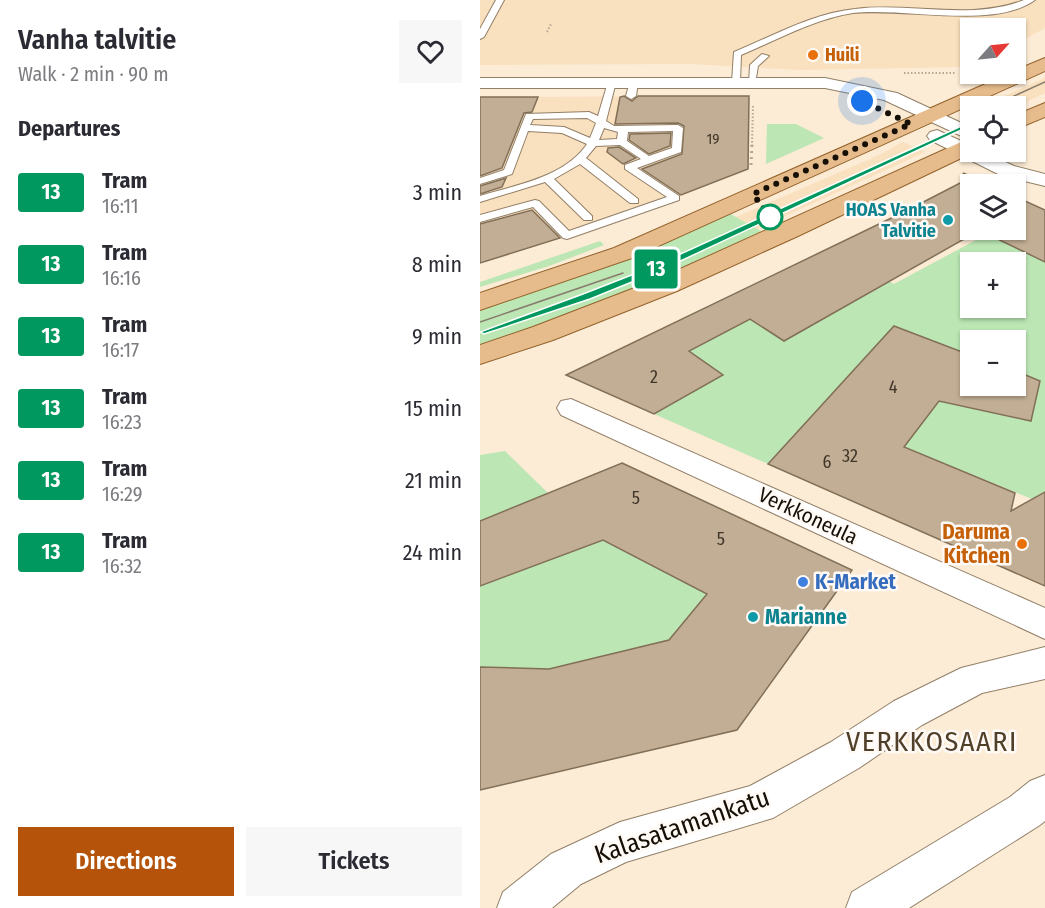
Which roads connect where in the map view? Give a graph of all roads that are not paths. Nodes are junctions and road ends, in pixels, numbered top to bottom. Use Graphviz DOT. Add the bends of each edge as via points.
graph roads {
  1 [pos="500,0"];
  2 [pos="1031,0"];
  3 [pos="480,37"];
  4 [pos="765,56"];
  5 [pos="1045,64"];
  6 [pos="612,82"];
  7 [pos="744,82"];
  8 [pos="480,83"];
  9 [pos="1045,109"];
  10 [pos="1026,118"];
  11 [pos="920,120"];
  12 [pos="525,128"];
  13 [pos="623,128"];
  14 [pos="960,139"];
  15 [pos="594,142"];
  16 [pos="622,142"];
  17 [pos="960,147"];
  18 [pos="582,160"];
  19 [pos="648,160"];
  20 [pos="994,162"];
  21 [pos="1022,162"];
  22 [pos="546,178"];
  23 [pos="1041,178"];
  24 [pos="480,181"];
  25 [pos="480,199"];
  26 [pos="634,201"];
  27 [pos="588,218"];
  28 [pos="480,219"];
  29 [pos="480,302"];
  30 [pos="480,355"];
  31 [pos="571,408"];
  32 [pos="1045,624"];
  33 [pos="1045,663"];
  34 [pos="1045,795"];
  35 [pos="519,908"];
  36 [pos="868,908"];
  1 -- 3 [label="lane"];
  2 -- 7 [label="lane" via="1001,11 882,9 843,13 737,54"];
  4 -- 7 [label="lane"];
  5 -- 11 [label="main road"];
  6 -- 7 [label="street" via="632,89"];
  6 -- 8 [label="street"];
  6 -- 15 [label="lane"];
  7 -- 11 [label="street" via="825,83 850,89 851,94 873,108"];
  9 -- 10 [label="main road"];
  11 -- 14 [label="street"];
  11 -- 29 [label="main road" via="622,253"];
  12 -- 15 [label="lane" via="564,130"];
  13 -- 16 [label="lane"];
  15 -- 16 [label="lane"];
  15 -- 18 [label="lane"];
  16 -- 19 [label="lane"];
  17 -- 30 [label="main road" via="658,290"];
  18 -- 22 [label="lane"];
  18 -- 26 [label="lane"];
  19 -- 24 [label="lane" via="676,150 678,128 612,129 589,116 529,116 508,172"];
  19 -- 28 [label="lane" via="629,167 675,198 567,236 535,202"];
  20 -- 23 [label="street" via="1007,171"];
  21 -- 23 [label="street"];
  22 -- 25 [label="lane"];
  22 -- 27 [label="lane"];
  31 -- 32 [label="street, Verkkoneula"];
  33 -- 35 [label="street, Kalasatamankatu" via="974,679 908,713 845,755 758,804 620,843 566,870"];
  34 -- 36 [label="street"];
}
